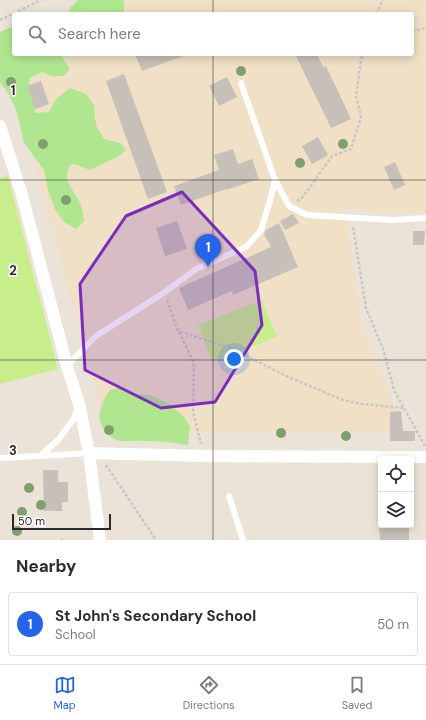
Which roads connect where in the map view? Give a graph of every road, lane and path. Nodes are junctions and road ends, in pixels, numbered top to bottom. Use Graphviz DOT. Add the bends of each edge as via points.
graph roads {
  1 [pos="41,0"];
  2 [pos="383,0"];
  3 [pos="16,12"];
  4 [pos="377,12"];
  5 [pos="12,14"];
  6 [pos="0,20"];
  7 [pos="426,27"];
  8 [pos="414,31"];
  9 [pos="362,56"];
  10 [pos="241,83"];
  11 [pos="0,126"];
  12 [pos="275,180"];
  13 [pos="289,206"];
  14 [pos="352,218"];
  15 [pos="426,218"];
  16 [pos="165,292"];
  17 [pos="178,331"];
  18 [pos="68,366"];
  19 [pos="79,404"];
  20 [pos="404,408"];
  21 [pos="426,448"];
  22 [pos="94,454"];
  23 [pos="40,456"];
  24 [pos="206,456"];
  25 [pos="426,457"];
  26 [pos="0,458"];
  27 [pos="229,496"];
  28 [pos="60,540"];
  29 [pos="66,540"];
  30 [pos="100,540"];
  31 [pos="156,540"];
  32 [pos="243,540"];
  1 -- 3 [label="path"];
  2 -- 4 [label="path"];
  5 -- 6 [label="path"];
  7 -- 8 [label="path"];
  9 -- 13 [label="path" via="356,96 361,117 350,149 332,156 303,197"];
  10 -- 12 [label="lane"];
  11 -- 18 [label="street" via="22,195"];
  12 -- 13 [label="lane"];
  12 -- 16 [label="lane" via="261,230 246,247 196,269"];
  13 -- 14 [label="lane" via="307,215"];
  14 -- 15 [label="lane"];
  14 -- 20 [label="path" via="366,308 383,349 394,390"];
  16 -- 17 [label="path"];
  16 -- 18 [label="lane" via="96,336"];
  17 -- 20 [label="path" via="231,348 286,376 343,400"];
  17 -- 24 [label="path" via="194,363 193,412"];
  18 -- 19 [label="street"];
  19 -- 22 [label="street"];
  19 -- 23 [label="lane" via="73,420 58,440"];
  20 -- 21 [label="path"];
  22 -- 23 [label="lane"];
  22 -- 24 [label="street"];
  22 -- 30 [label="street"];
  22 -- 31 [label="path"];
  23 -- 26 [label="lane"];
  24 -- 25 [label="street"];
  27 -- 32 [label="lane"];
  28 -- 29 [label="path"];
}
